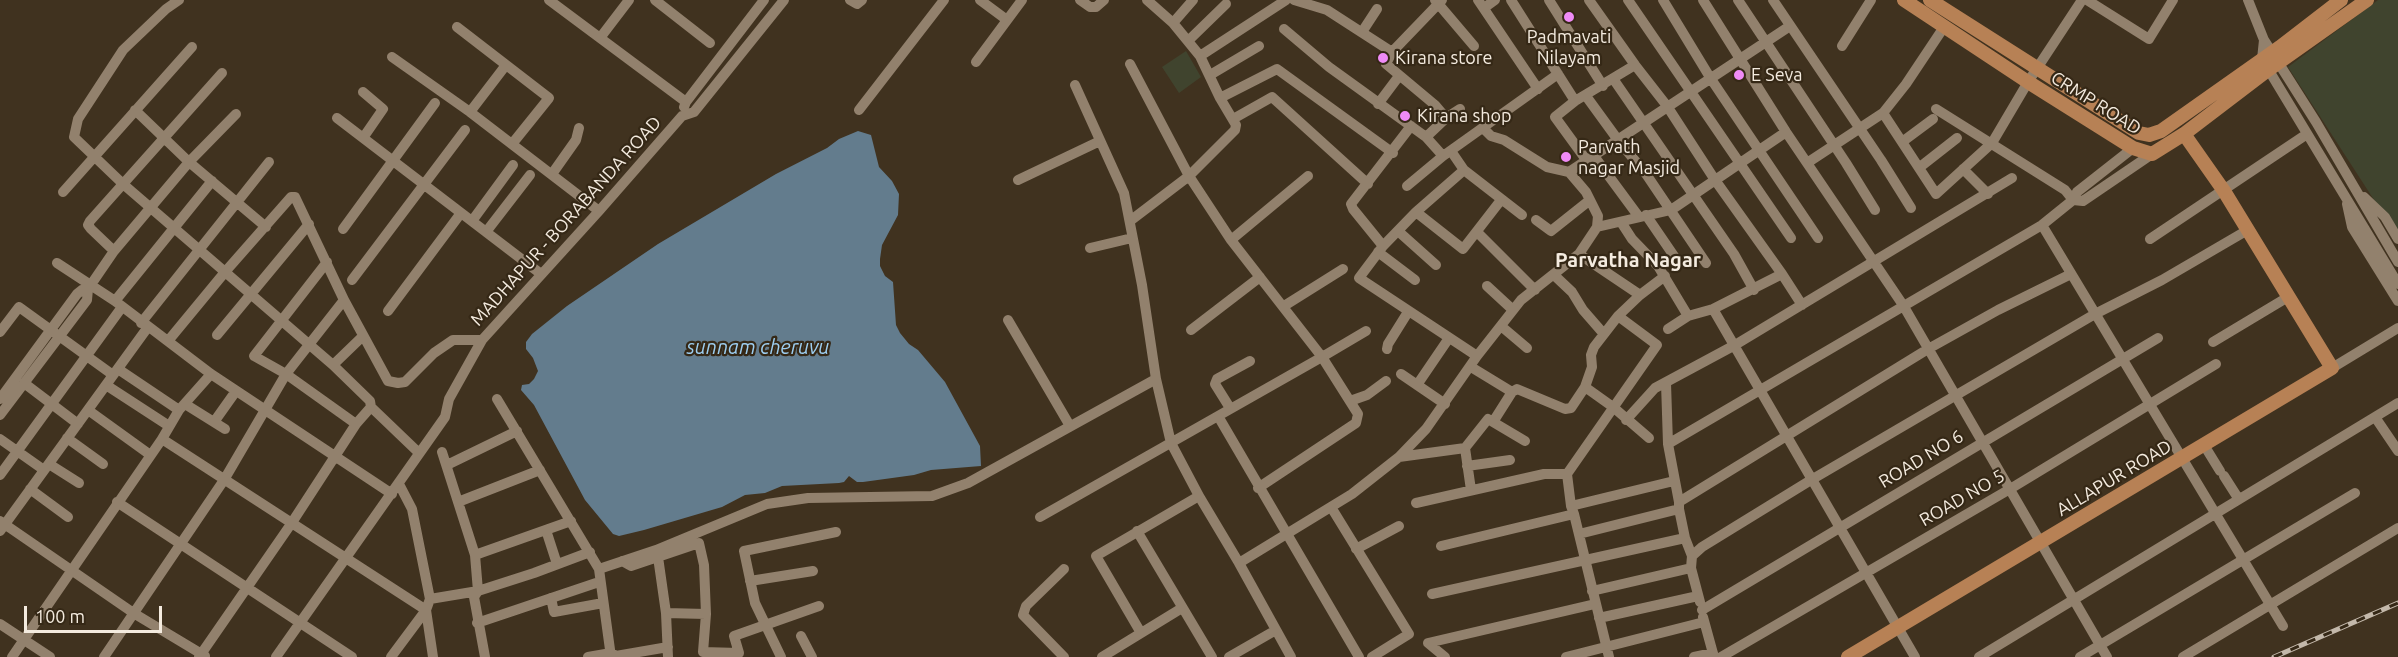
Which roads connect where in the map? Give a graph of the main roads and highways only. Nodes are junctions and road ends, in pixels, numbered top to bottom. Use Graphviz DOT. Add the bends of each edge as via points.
graph roads {
  1 [pos="1904,0"];
  2 [pos="1930,0"];
  3 [pos="2341,0"];
  4 [pos="2367,0"];
  5 [pos="1947,4"];
  6 [pos="2270,61"];
  7 [pos="2184,134"];
  8 [pos="1848,657"];
  1 -- 7 [label="main road, CRMP ROAD" via="2133,148 2152,154"];
  2 -- 5 [label="main road, CRMP ROAD"];
  3 -- 6 [label="main road"];
  4 -- 6 [label="main road"];
  5 -- 6 [label="main road, CRMP ROAD" via="2139,133 2149,135"];
  6 -- 7 [label="main road, CRMP ROAD"];
  7 -- 8 [label="main road, ALLAPUR ROAD" via="2224,191 2332,368"];
}
